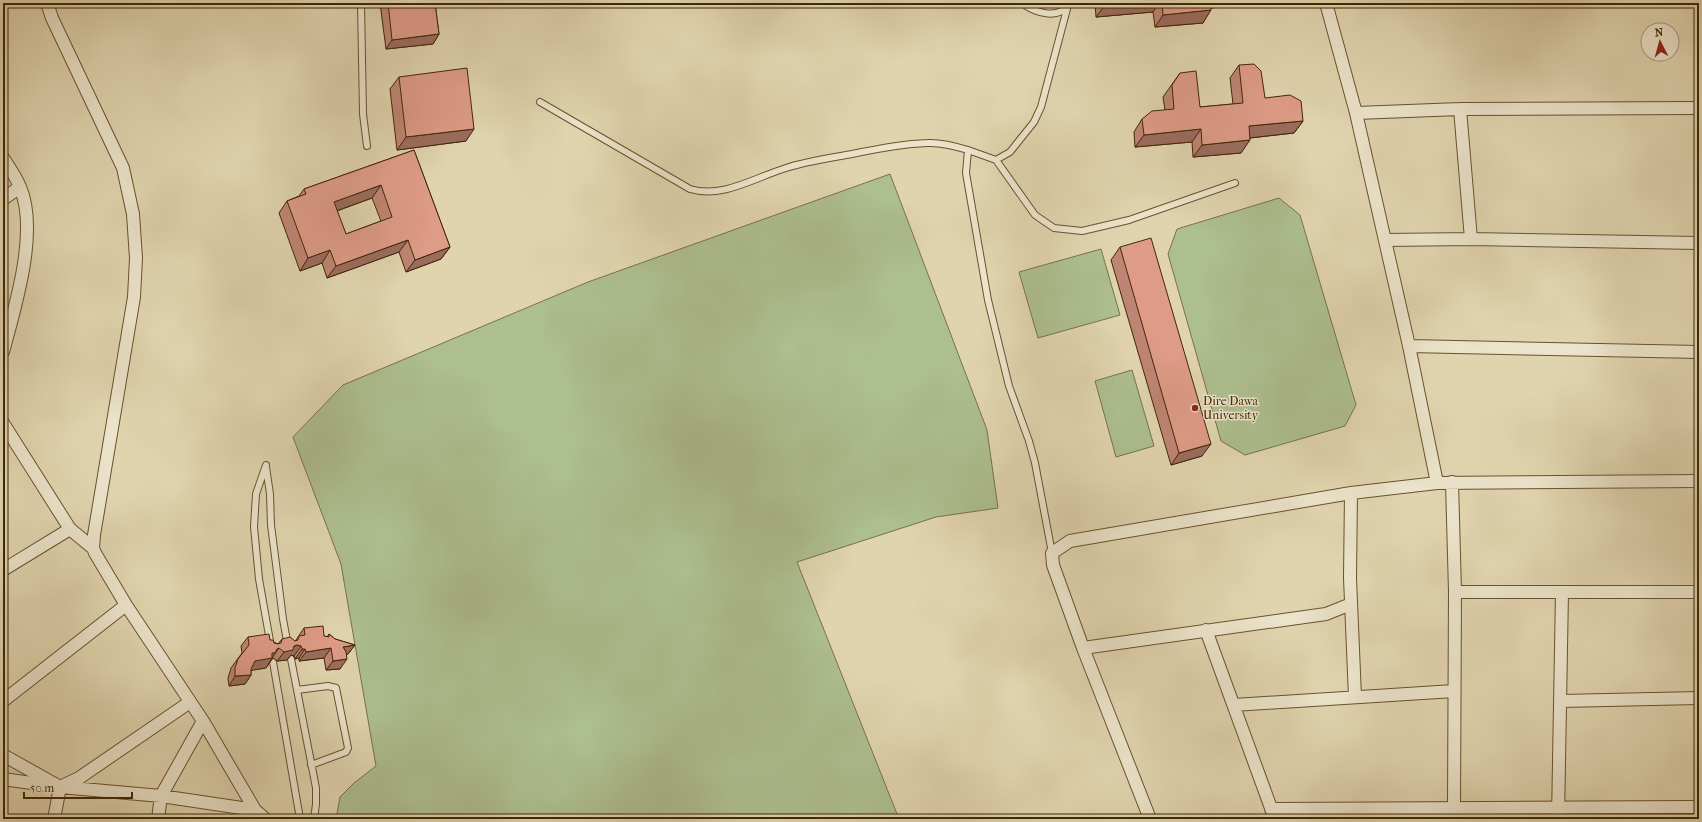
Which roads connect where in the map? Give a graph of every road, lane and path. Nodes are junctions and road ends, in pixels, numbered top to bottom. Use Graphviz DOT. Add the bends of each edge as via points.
graph roads {
  1 [pos="47,3"];
  2 [pos="360,3"];
  3 [pos="1022,3"];
  4 [pos="1071,3"];
  5 [pos="1326,3"];
  6 [pos="1067,9"];
  7 [pos="540,102"];
  8 [pos="1460,108"];
  9 [pos="1699,108"];
  10 [pos="1356,112"];
  11 [pos="367,146"];
  12 [pos="968,150"];
  13 [pos="3,158"];
  14 [pos="996,160"];
  15 [pos="1235,183"];
  16 [pos="20,187"];
  17 [pos="3,199"];
  18 [pos="1471,239"];
  19 [pos="1385,240"];
  20 [pos="1699,243"];
  21 [pos="1409,346"];
  22 [pos="3,352"];
  23 [pos="1699,352"];
  24 [pos="3,424"];
  25 [pos="1699,481"];
  26 [pos="1452,482"];
  27 [pos="1437,484"];
  28 [pos="1351,493"];
  29 [pos="70,529"];
  30 [pos="93,548"];
  31 [pos="1052,553"];
  32 [pos="3,570"];
  33 [pos="1455,592"];
  34 [pos="1562,592"];
  35 [pos="1699,592"];
  36 [pos="1351,604"];
  37 [pos="126,605"];
  38 [pos="1206,630"];
  39 [pos="288,646"];
  40 [pos="1083,648"];
  41 [pos="271,649"];
  42 [pos="291,659"];
  43 [pos="273,662"];
  44 [pos="296,690"];
  45 [pos="1454,691"];
  46 [pos="1355,697"];
  47 [pos="1699,698"];
  48 [pos="1561,701"];
  49 [pos="3,702"];
  50 [pos="190,702"];
  51 [pos="1234,705"];
  52 [pos="203,721"];
  53 [pos="3,754"];
  54 [pos="311,765"];
  55 [pos="3,779"];
  56 [pos="60,787"];
  57 [pos="161,796"];
  58 [pos="1454,807"];
  59 [pos="1699,807"];
  60 [pos="255,810"];
  61 [pos="1273,814"];
  62 [pos="1558,814"];
  63 [pos="54,819"];
  64 [pos="158,819"];
  65 [pos="265,819"];
  66 [pos="300,819"];
  67 [pos="314,819"];
  68 [pos="1150,819"];
  1 -- 30 [label="street" via="123,168 133,214 136,258 134,297"];
  2 -- 11 [label="lane" via="363,114"];
  3 -- 6 [label="lane" via="1042,13 1058,14"];
  4 -- 6 [label="lane"];
  5 -- 10 [label="street"];
  6 -- 14 [label="lane" via="1041,107 1034,122 1010,152"];
  7 -- 12 [label="lane" via="686,187 700,192 741,185 807,162 884,148 928,142"];
  8 -- 9 [label="street"];
  8 -- 10 [label="street"];
  8 -- 18 [label="street"];
  10 -- 19 [label="street"];
  12 -- 14 [label="lane"];
  12 -- 31 [label="lane" via="966,173 988,300 1009,386 1035,463"];
  13 -- 16 [label="street"];
  14 -- 15 [label="lane" via="1035,215 1054,228 1082,231 1129,220"];
  16 -- 17 [label="street"];
  16 -- 22 [label="street" via="28,224 21,285"];
  18 -- 19 [label="street"];
  18 -- 20 [label="street"];
  19 -- 21 [label="street"];
  21 -- 23 [label="street"];
  21 -- 27 [label="street"];
  24 -- 29 [label="street"];
  25 -- 26 [label="street"];
  26 -- 27 [label="street"];
  26 -- 33 [label="street"];
  27 -- 28 [label="street"];
  28 -- 31 [label="street" via="1070,541"];
  28 -- 36 [label="street"];
  29 -- 30 [label="street"];
  29 -- 32 [label="street"];
  30 -- 37 [label="street"];
  31 -- 40 [label="street" via="1053,564"];
  33 -- 34 [label="street"];
  33 -- 45 [label="street"];
  34 -- 35 [label="street"];
  34 -- 48 [label="street"];
  36 -- 38 [label="street" via="1326,614"];
  36 -- 46 [label="street"];
  37 -- 49 [label="street"];
  37 -- 50 [label="street"];
  38 -- 40 [label="street"];
  38 -- 51 [label="street"];
  39 -- 41 [label="lane" via="271,525 266,465 256,494 254,527 259,579"];
  40 -- 68 [label="street"];
  42 -- 44 [label="lane"];
  43 -- 66 [label="lane"];
  44 -- 54 [label="lane"];
  44 -- 54 [label="lane" via="328,686 336,688 348,748 346,752"];
  45 -- 46 [label="street"];
  45 -- 58 [label="street"];
  46 -- 51 [label="street"];
  47 -- 48 [label="street"];
  48 -- 62 [label="street"];
  50 -- 52 [label="street"];
  50 -- 56 [label="street" via="79,778"];
  51 -- 61 [label="street"];
  52 -- 57 [label="street"];
  52 -- 60 [label="street"];
  53 -- 56 [label="street"];
  54 -- 67 [label="lane" via="316,788"];
  55 -- 56 [label="street"];
  56 -- 57 [label="street"];
  56 -- 63 [label="street"];
  57 -- 60 [label="street"];
  57 -- 64 [label="street"];
  58 -- 61 [label="street"];
  58 -- 62 [label="street"];
  59 -- 62 [label="street"];
  60 -- 65 [label="street"];
}
